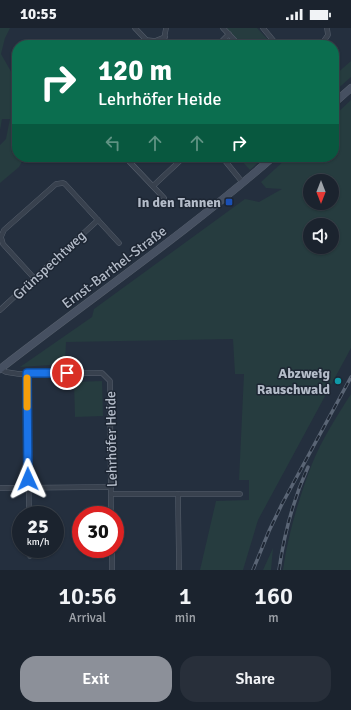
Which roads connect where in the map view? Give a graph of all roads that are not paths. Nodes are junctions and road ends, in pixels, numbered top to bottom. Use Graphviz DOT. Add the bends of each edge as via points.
graph roads {
  1 [pos="135,28"];
  2 [pos="166,28"];
  3 [pos="223,28"];
  4 [pos="263,28"];
  5 [pos="327,28"];
  6 [pos="229,34"];
  7 [pos="164,37"];
  8 [pos="146,40"];
  9 [pos="157,40"];
  10 [pos="164,40"];
  11 [pos="223,40"];
  12 [pos="234,40"];
  13 [pos="274,40"];
  14 [pos="324,40"];
  15 [pos="351,88"];
  16 [pos="339,99"];
  17 [pos="130,162"];
  18 [pos="179,162"];
  19 [pos="226,162"];
  20 [pos="267,162"];
  21 [pos="243,183"];
  22 [pos="153,186"];
  23 [pos="164,198"];
  24 [pos="98,220"];
  25 [pos="119,243"];
  26 [pos="34,278"];
  27 [pos="0,310"];
  28 [pos="0,369"];
  29 [pos="27,373"];
  30 [pos="111,487"];
  31 [pos="0,488"];
  32 [pos="28,488"];
  33 [pos="111,494"];
  34 [pos="178,494"];
  35 [pos="240,494"];
  36 [pos="29,506"];
  37 [pos="111,506"];
  38 [pos="112,558"];
  39 [pos="112,570"];
  40 [pos="179,570"];
  1 -- 8 [label="street"];
  2 -- 7 [label="street"];
  3 -- 6 [label="street"];
  4 -- 13 [label="street"];
  5 -- 14 [label="street" via="328,35"];
  6 -- 11 [label="street"];
  6 -- 12 [label="street"];
  7 -- 9 [label="street"];
  7 -- 10 [label="street"];
  15 -- 16 [label="street"];
  17 -- 22 [label="street"];
  18 -- 22 [label="street"];
  19 -- 21 [label="street"];
  20 -- 21 [label="street"];
  21 -- 28 [label="street, Ernst-Barthel-Straße"];
  22 -- 23 [label="street"];
  24 -- 25 [label="street"];
  24 -- 26 [label="street, Grünspechtweg"];
  24 -- 26 [label="street" via="63,182 56,184 4,230 3,244"];
  26 -- 27 [label="street, Grünspechtweg"];
  28 -- 29 [label="street, Lehrhöfer Heide" via="6,372"];
  29 -- 30 [label="street, Lehrhöfer Heide" via="102,373 110,381"];
  29 -- 32 [label="street"];
  30 -- 32 [label="street"];
  30 -- 33 [label="street, Lehrhöfer Heide"];
  31 -- 32 [label="street"];
  32 -- 36 [label="street"];
  33 -- 34 [label="street"];
  33 -- 37 [label="street, Lehrhöfer Heide"];
  34 -- 35 [label="street"];
  34 -- 40 [label="street"];
  38 -- 39 [label="street"];
}
